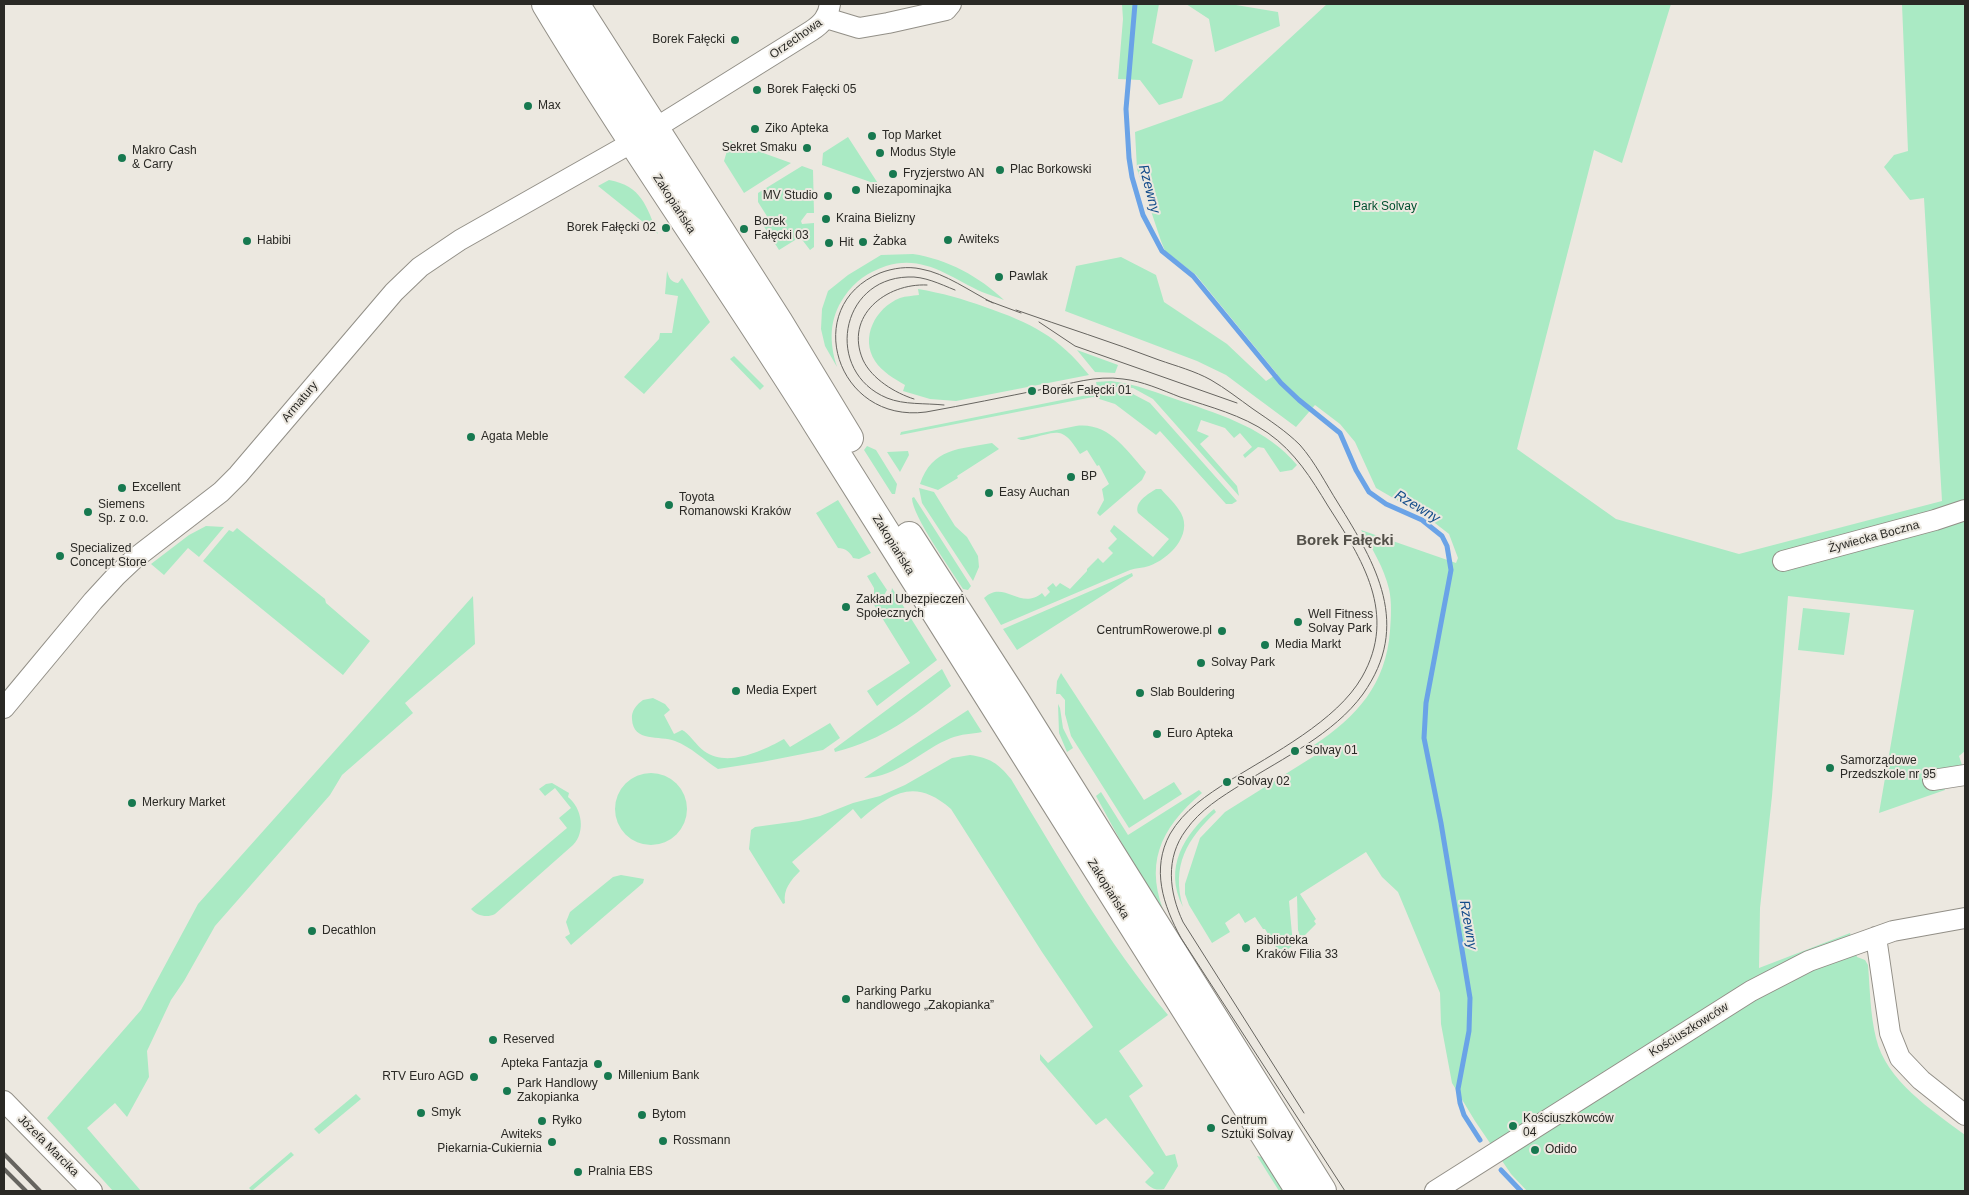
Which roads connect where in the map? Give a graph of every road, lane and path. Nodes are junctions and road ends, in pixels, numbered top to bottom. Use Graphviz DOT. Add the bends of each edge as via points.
graph roads {
  1 [pos="546,4"];
  2 [pos="574,4"];
  3 [pos="952,4"];
  4 [pos="828,11"];
  5 [pos="643,135"];
  6 [pos="1965,510"];
  7 [pos="1783,561"];
  8 [pos="4,708"];
  9 [pos="1008,708"];
  10 [pos="1965,775"];
  11 [pos="1933,780"];
  12 [pos="1965,918"];
  13 [pos="1876,937"];
  14 [pos="4,1102"];
  15 [pos="1965,1115"];
  16 [pos="92,1191"];
  17 [pos="1300,1191"];
  18 [pos="1322,1191"];
  19 [pos="1434,1191"];
  1 -- 5 [label="main road, Zakopiańska" via="597,88"];
  2 -- 5 [label="main road, Zakopiańska"];
  3 -- 4 [label="street, Orzechowa" via="946,10 859,28"];
  4 -- 5 [label="street, Orzechowa" via="820,25"];
  5 -- 8 [label="street, Armatury" via="460,240 420,267 388,299 238,476 116,576"];
  5 -- 9 [label="main road, Zakopiańska" via="817,423"];
  6 -- 7 [label="street, Żywiecka Boczna"];
  9 -- 17 [label="main road, Zakopiańska"];
  9 -- 18 [label="main road, Zakopiańska"];
  10 -- 11 [label="street"];
  12 -- 13 [label="street, Kościuszkowców"];
  13 -- 15 [label="street" via="1890,1033 1900,1058 1921,1080"];
  13 -- 19 [label="street, Kościuszkowców" via="1808,962 1751,991"];
  14 -- 16 [label="street, Józefa Marcika"];
}
